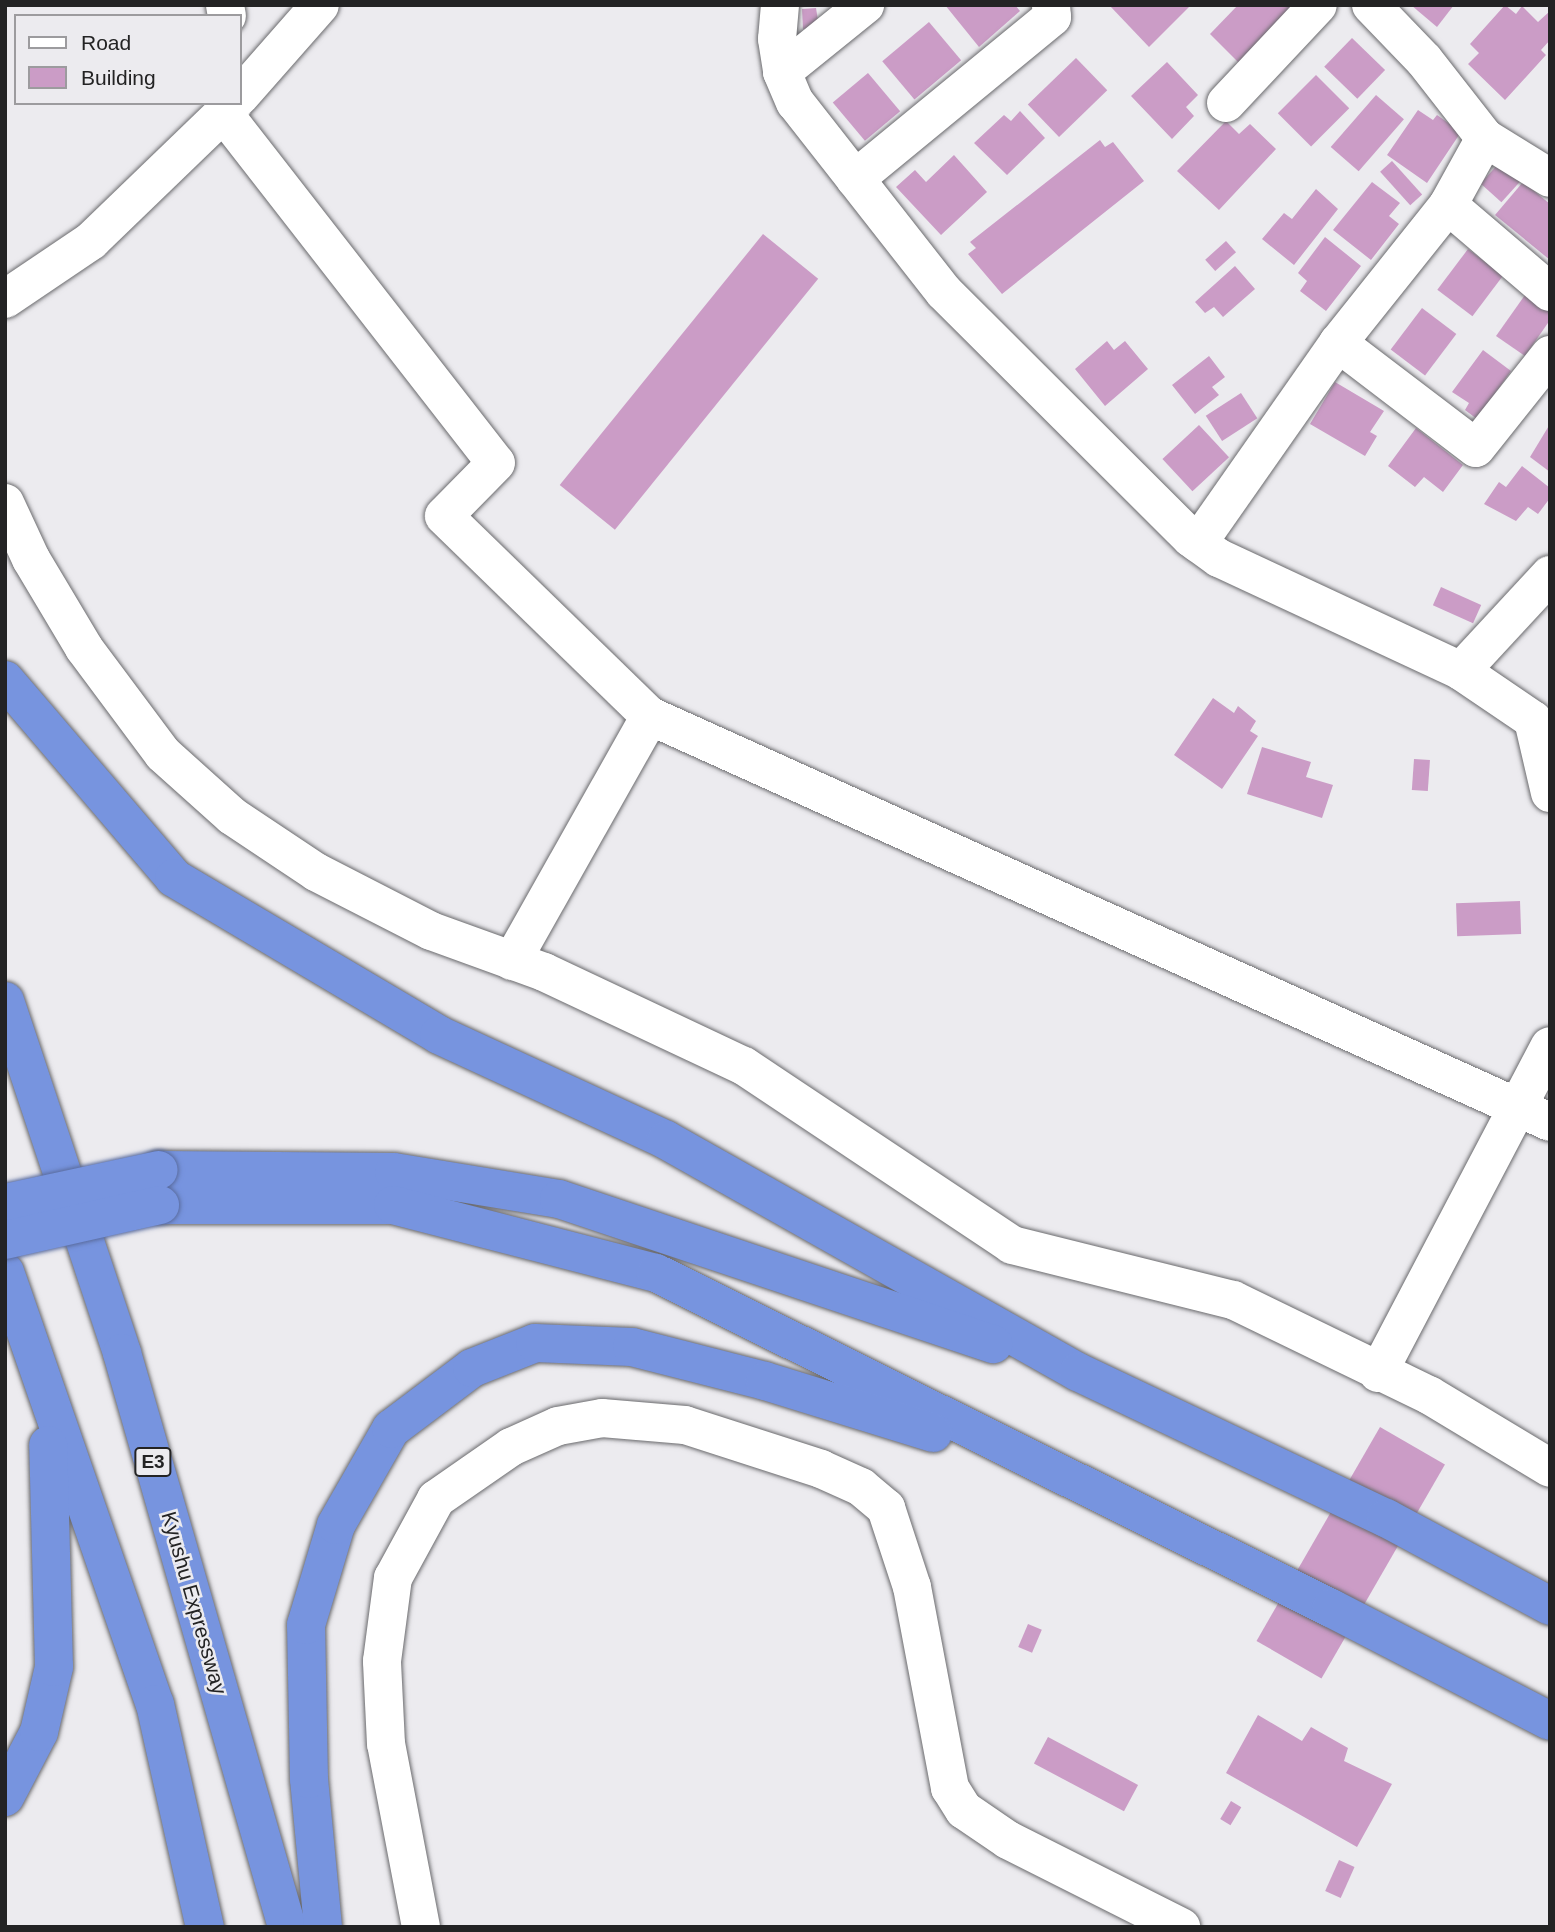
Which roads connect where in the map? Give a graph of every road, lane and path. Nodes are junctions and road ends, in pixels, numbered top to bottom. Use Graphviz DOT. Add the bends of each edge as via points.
graph roads {
  1 [pos="320,5"];
  2 [pos="780,5"];
  3 [pos="865,5"];
  4 [pos="1051,5"];
  5 [pos="1318,5"];
  6 [pos="1371,5"];
  7 [pos="782,72"];
  8 [pos="242,87"];
  9 [pos="242,99"];
  10 [pos="1226,103"];
  11 [pos="224,105"];
  12 [pos="1485,138"];
  13 [pos="1550,178"];
  14 [pos="855,179"];
  15 [pos="1448,205"];
  16 [pos="1550,292"];
  17 [pos="5,299"];
  18 [pos="1338,343"];
  19 [pos="1550,355"];
  20 [pos="5,503"];
  21 [pos="1198,543"];
  22 [pos="1550,575"];
  23 [pos="1461,671"];
  24 [pos="5,680"];
  25 [pos="650,716"];
  26 [pos="1550,793"];
  27 [pos="512,961"];
  28 [pos="5,1001"];
  29 [pos="1550,1046"];
  30 [pos="1514,1108"];
  31 [pos="1550,1122"];
  32 [pos="159,1188"];
  33 [pos="5,1203"];
  34 [pos="5,1240"];
  35 [pos="5,1272"];
  36 [pos="1078,1372"];
  37 [pos="1378,1373"];
  38 [pos="41,1386"];
  39 [pos="1039,1466"];
  40 [pos="1550,1468"];
  41 [pos="1550,1606"];
  42 [pos="1550,1721"];
  43 [pos="5,1797"];
  44 [pos="205,1927"];
  45 [pos="287,1927"];
  46 [pos="323,1927"];
  47 [pos="421,1927"];
  48 [pos="1181,1927"];
  1 -- 8 [label="street"];
  2 -- 7 [label="street" via="777,38"];
  3 -- 7 [label="street"];
  4 -- 14 [label="street" via="1052,17"];
  5 -- 10 [label="street"];
  6 -- 12 [label="street" via="1424,60"];
  7 -- 14 [label="street" via="795,102"];
  9 -- 25 [label="street" via="496,463 444,516"];
  11 -- 17 [label="street" via="91,242"];
  12 -- 13 [label="street"];
  12 -- 15 [label="street"];
  14 -- 21 [label="street" via="944,292"];
  15 -- 16 [label="street"];
  15 -- 18 [label="street"];
  18 -- 19 [label="street" via="1476,448"];
  18 -- 21 [label="street"];
  20 -- 27 [label="street" via="31,559 84,648 163,754 232,816 316,872 431,931"];
  21 -- 23 [label="street" via="1219,558 1382,638"];
  22 -- 23 [label="street"];
  23 -- 26 [label="street" via="1533,720"];
  24 -- 36 [label="highway" via="174,878 439,1035 666,1140"];
  25 -- 27 [label="street"];
  25 -- 30 [label="street"];
  27 -- 37 [label="street" via="744,1066 1012,1245 1233,1300"];
  28 -- 45 [label="highway, Kyushu Expressway / E3" via="122,1353"];
  29 -- 30 [label="street"];
  30 -- 31 [label="street"];
  30 -- 37 [label="street"];
  32 -- 33 [label="highway, bridge"];
  32 -- 34 [label="highway, bridge"];
  32 -- 36 [label="highway" via="394,1172 559,1199"];
  32 -- 39 [label="highway" via="393,1205 656,1273"];
  35 -- 38 [label="highway"];
  36 -- 41 [label="highway" via="1386,1518"];
  37 -- 40 [label="street" via="1429,1395"];
  38 -- 43 [label="highway" via="52,1480 54,1667 39,1732"];
  38 -- 44 [label="highway" via="155,1704"];
  39 -- 42 [label="highway"];
  39 -- 46 [label="highway" via="765,1381 632,1346 536,1343 472,1368 391,1429 336,1525 306,1625 309,1779"];
  47 -- 48 [label="street" via="386,1744 382,1661 393,1578 436,1499 511,1447 558,1426 628,1418 685,1425 821,1469 861,1487 886,1508 912,1587 950,1788 964,1810 1008,1840"];
}
